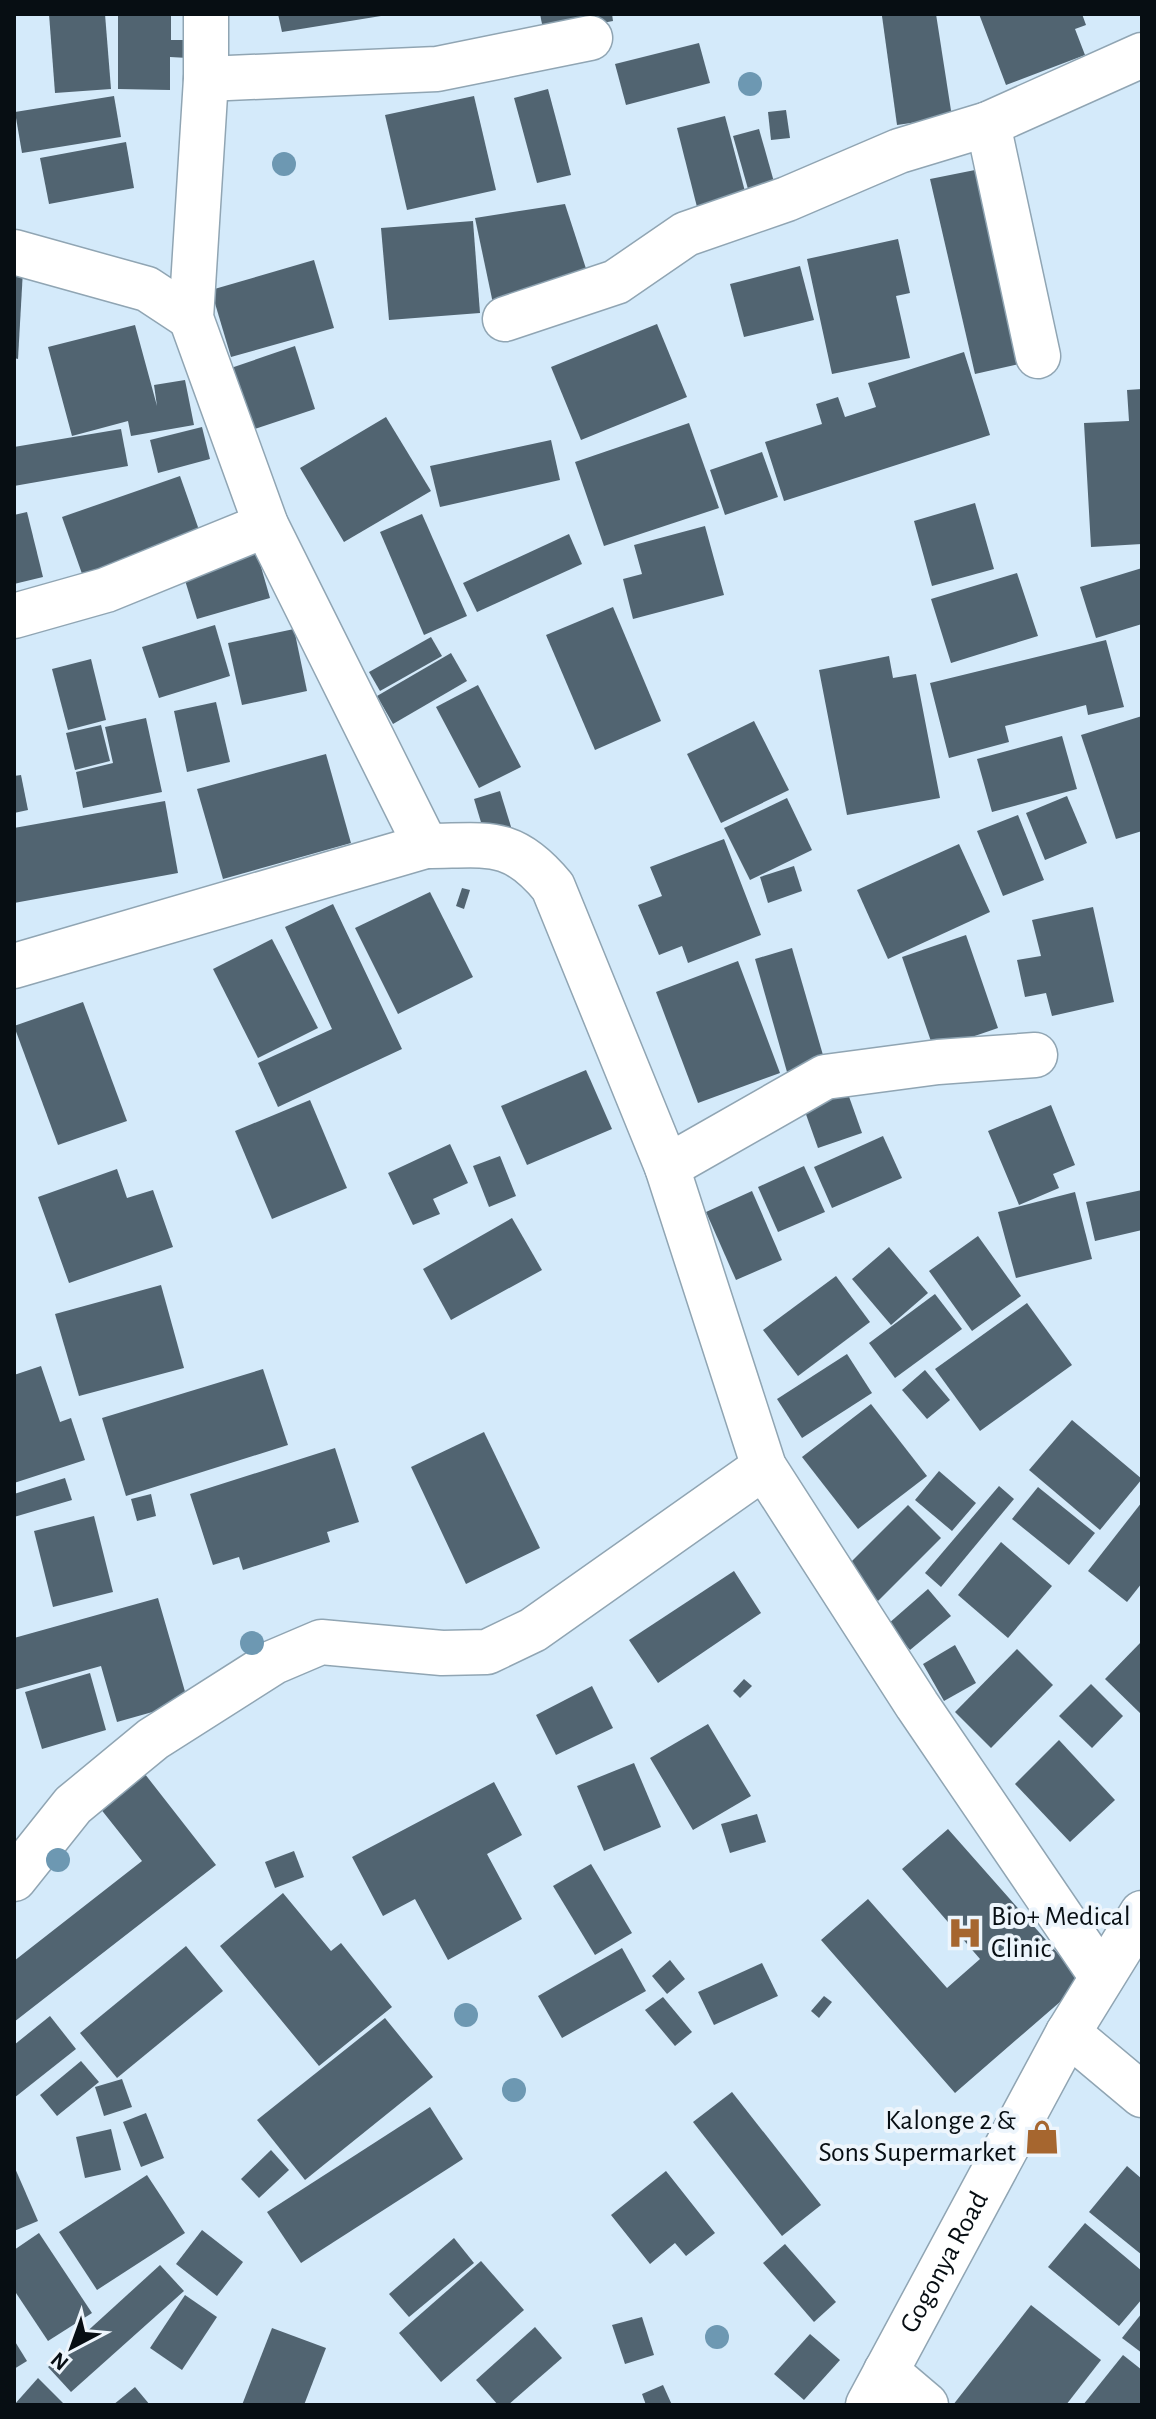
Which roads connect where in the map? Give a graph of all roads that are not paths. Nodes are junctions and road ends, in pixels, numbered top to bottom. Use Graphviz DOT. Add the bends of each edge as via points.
graph roads {
  1 [pos="206,14"];
  2 [pos="590,38"];
  3 [pos="1142,55"];
  4 [pos="206,79"];
  5 [pos="988,124"];
  6 [pos="14,252"];
  7 [pos="191,318"];
  8 [pos="505,319"];
  9 [pos="1038,356"];
  10 [pos="266,525"];
  11 [pos="14,616"];
  12 [pos="426,846"];
  13 [pos="14,966"];
  14 [pos="1035,1055"];
  15 [pos="667,1167"];
  16 [pos="764,1467"];
  17 [pos="14,1879"];
  18 [pos="1142,1913"];
  19 [pos="1102,1977"];
  20 [pos="1068,2033"];
  21 [pos="1142,2095"];
  22 [pos="877,2388"];
  23 [pos="926,2405"];
  1 -- 4 [label="street"];
  2 -- 4 [label="street" via="437,69"];
  3 -- 5 [label="street"];
  4 -- 7 [label="street"];
  5 -- 8 [label="street" via="899,151 787,199 686,234 616,282"];
  5 -- 9 [label="street"];
  6 -- 7 [label="street" via="147,289"];
  7 -- 10 [label="street"];
  10 -- 11 [label="street" via="106,590"];
  10 -- 12 [label="street"];
  12 -- 13 [label="street"];
  12 -- 15 [label="street" via="499,846 531,860 553,887"];
  14 -- 15 [label="street" via="825,1077"];
  15 -- 16 [label="street"];
  16 -- 17 [label="street" via="533,1630 487,1652 321,1642 274,1662 153,1739 73,1805"];
  16 -- 19 [label="street"];
  18 -- 19 [label="street, Gogonya Road"];
  19 -- 20 [label="street, Gogonya Road"];
  20 -- 21 [label="street"];
  20 -- 22 [label="street, Gogonya Road"];
  22 -- 23 [label="street"];
}
